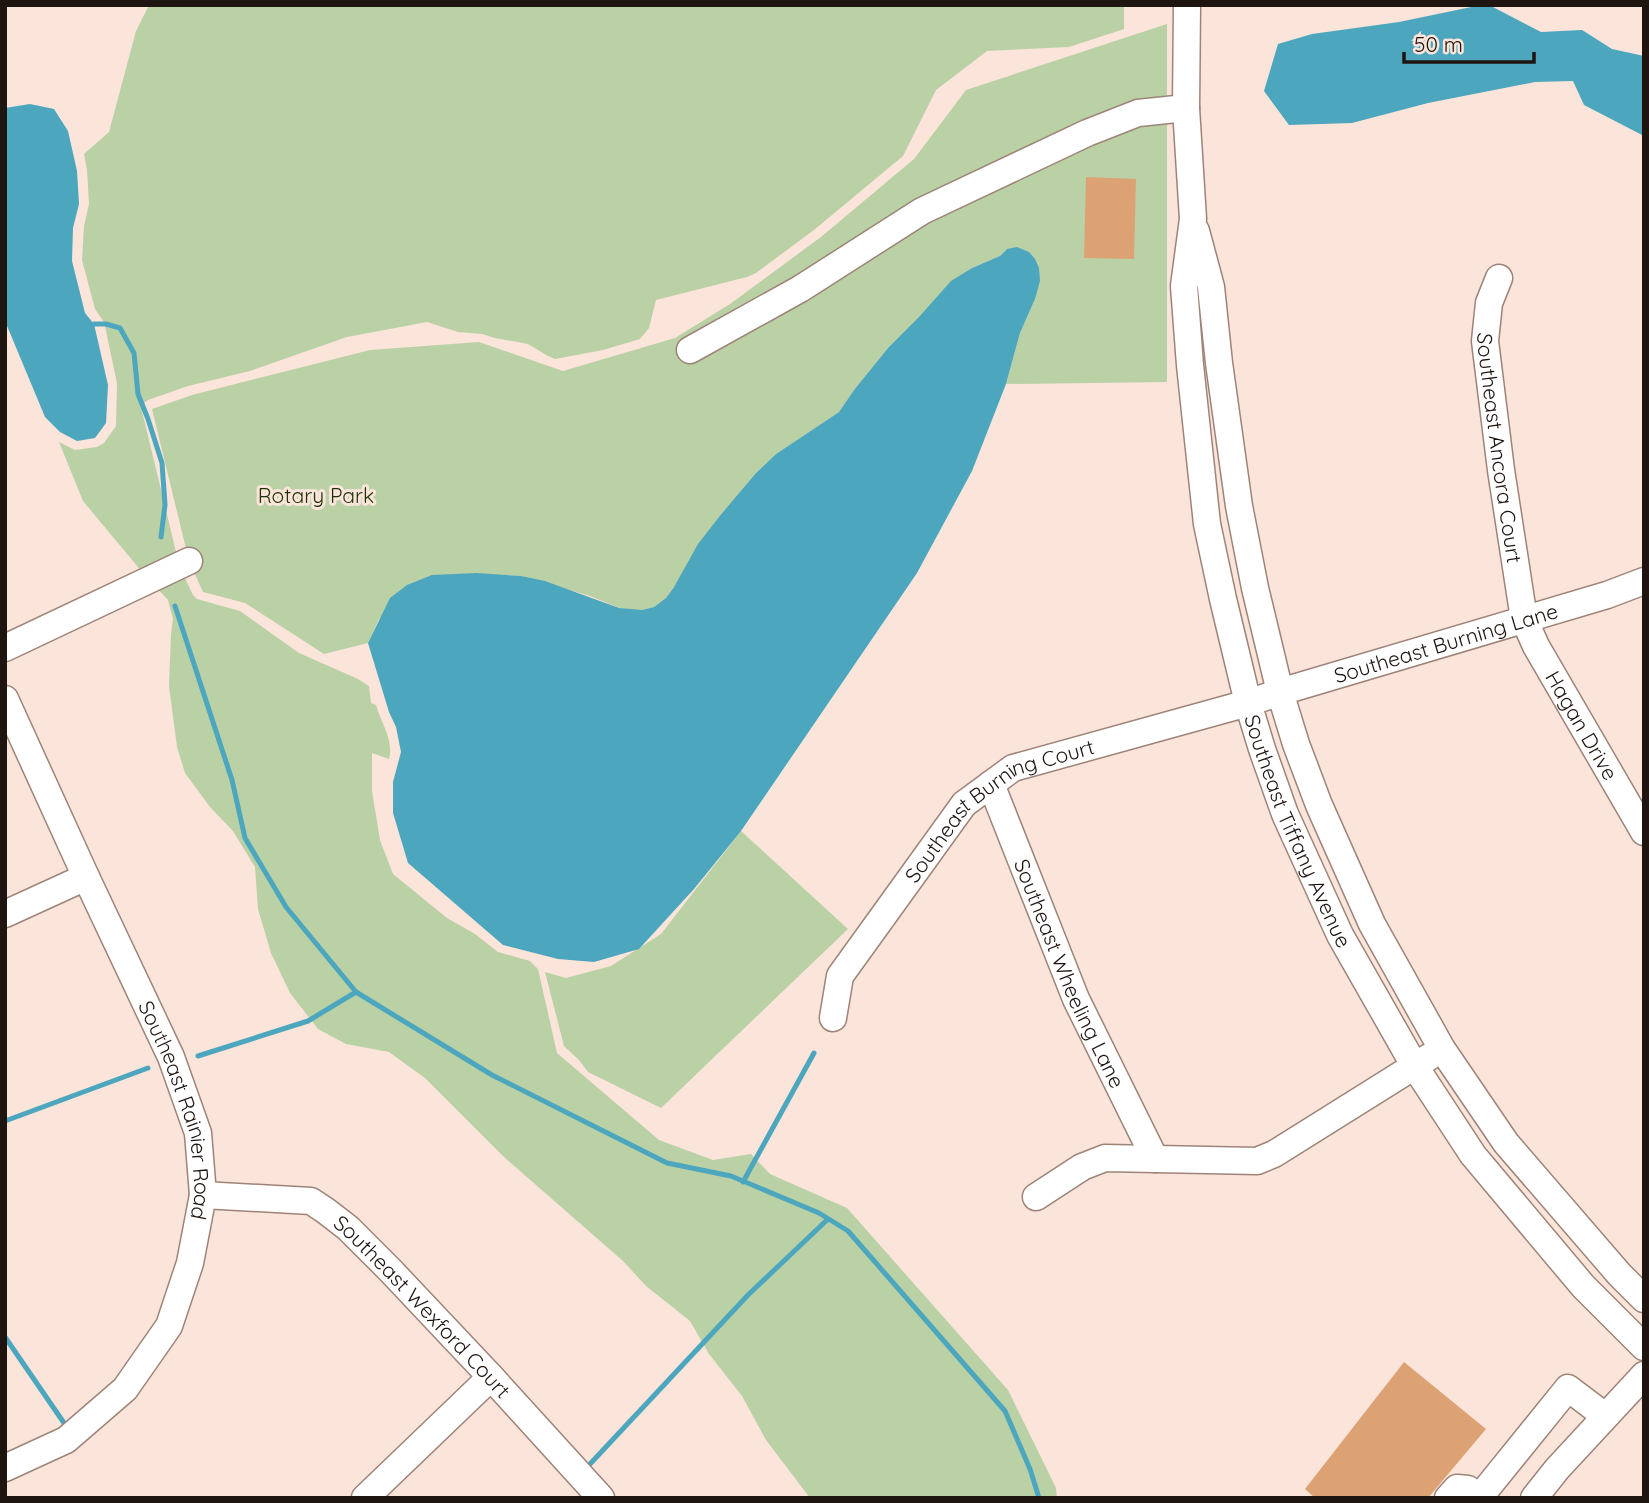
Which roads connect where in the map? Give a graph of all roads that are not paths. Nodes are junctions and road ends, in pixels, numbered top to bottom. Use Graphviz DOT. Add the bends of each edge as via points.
graph roads {
  1 [pos="1187,5"];
  2 [pos="1186,108"];
  3 [pos="1193,219"];
  4 [pos="1499,278"];
  5 [pos="690,351"];
  6 [pos="189,561"];
  7 [pos="1644,581"];
  8 [pos="1524,619"];
  9 [pos="5,648"];
  10 [pos="1280,692"];
  11 [pos="5,699"];
  12 [pos="1248,703"];
  13 [pos="991,784"];
  14 [pos="1644,832"];
  15 [pos="86,877"];
  16 [pos="5,915"];
  17 [pos="833,1018"];
  18 [pos="1442,1049"];
  19 [pos="1413,1065"];
  20 [pos="1155,1159"];
  21 [pos="203,1195"];
  22 [pos="1036,1198"];
  23 [pos="1644,1299"];
  24 [pos="1644,1347"];
  25 [pos="1644,1374"];
  26 [pos="491,1377"];
  27 [pos="1605,1416"];
  28 [pos="5,1468"];
  29 [pos="365,1498"];
  30 [pos="601,1498"];
  31 [pos="1448,1498"];
  32 [pos="1478,1498"];
  33 [pos="1534,1498"];
  1 -- 2 [label="street, Southeast Tiffany Avenue"];
  2 -- 3 [label="street, Southeast Tiffany Avenue"];
  2 -- 5 [label="street" via="1138,113 922,211 800,289"];
  3 -- 10 [label="street, Southeast Tiffany Avenue" via="1211,286 1239,506"];
  3 -- 12 [label="street, Southeast Tiffany Avenue" via="1185,286 1207,524"];
  4 -- 8 [label="street, Southeast Ancora Court" via="1489,303 1485,341"];
  6 -- 9 [label="street"];
  7 -- 8 [label="street, Southeast Burning Lane"];
  8 -- 10 [label="street, Southeast Burning Lane"];
  8 -- 14 [label="street, Hagan Drive"];
  10 -- 12 [label="street, Southeast Burning Lane"];
  10 -- 18 [label="street, Southeast Tiffany Avenue" via="1319,805 1372,924"];
  11 -- 15 [label="street, Southeast Rainier Road"];
  12 -- 13 [label="street, Southeast Burning Court" via="1013,768"];
  12 -- 19 [label="street, Southeast Tiffany Avenue" via="1285,814 1340,934"];
  13 -- 17 [label="street, Southeast Burning Court" via="964,803 840,976"];
  13 -- 20 [label="street, Southeast Wheeling Lane" via="1076,999"];
  15 -- 16 [label="street"];
  15 -- 21 [label="street, Southeast Rainier Road" via="171,1057 198,1133"];
  18 -- 19 [label="street"];
  18 -- 23 [label="street, Southeast Tiffany Avenue" via="1506,1143"];
  19 -- 20 [label="street" via="1257,1161"];
  19 -- 24 [label="street, Southeast Tiffany Avenue" via="1473,1156 1583,1286"];
  20 -- 22 [label="street" via="1104,1158"];
  21 -- 26 [label="street, Southeast Wexford Court" via="311,1201 348,1228"];
  21 -- 28 [label="street, Southeast Rainier Road" via="190,1263 170,1326 125,1389 66,1440"];
  25 -- 27 [label="street"];
  26 -- 29 [label="street"];
  26 -- 30 [label="street, Southeast Wexford Court"];
  27 -- 32 [label="street" via="1568,1388"];
  27 -- 33 [label="street"];
  31 -- 32 [label="street" via="1457,1488 1468,1489"];
}
